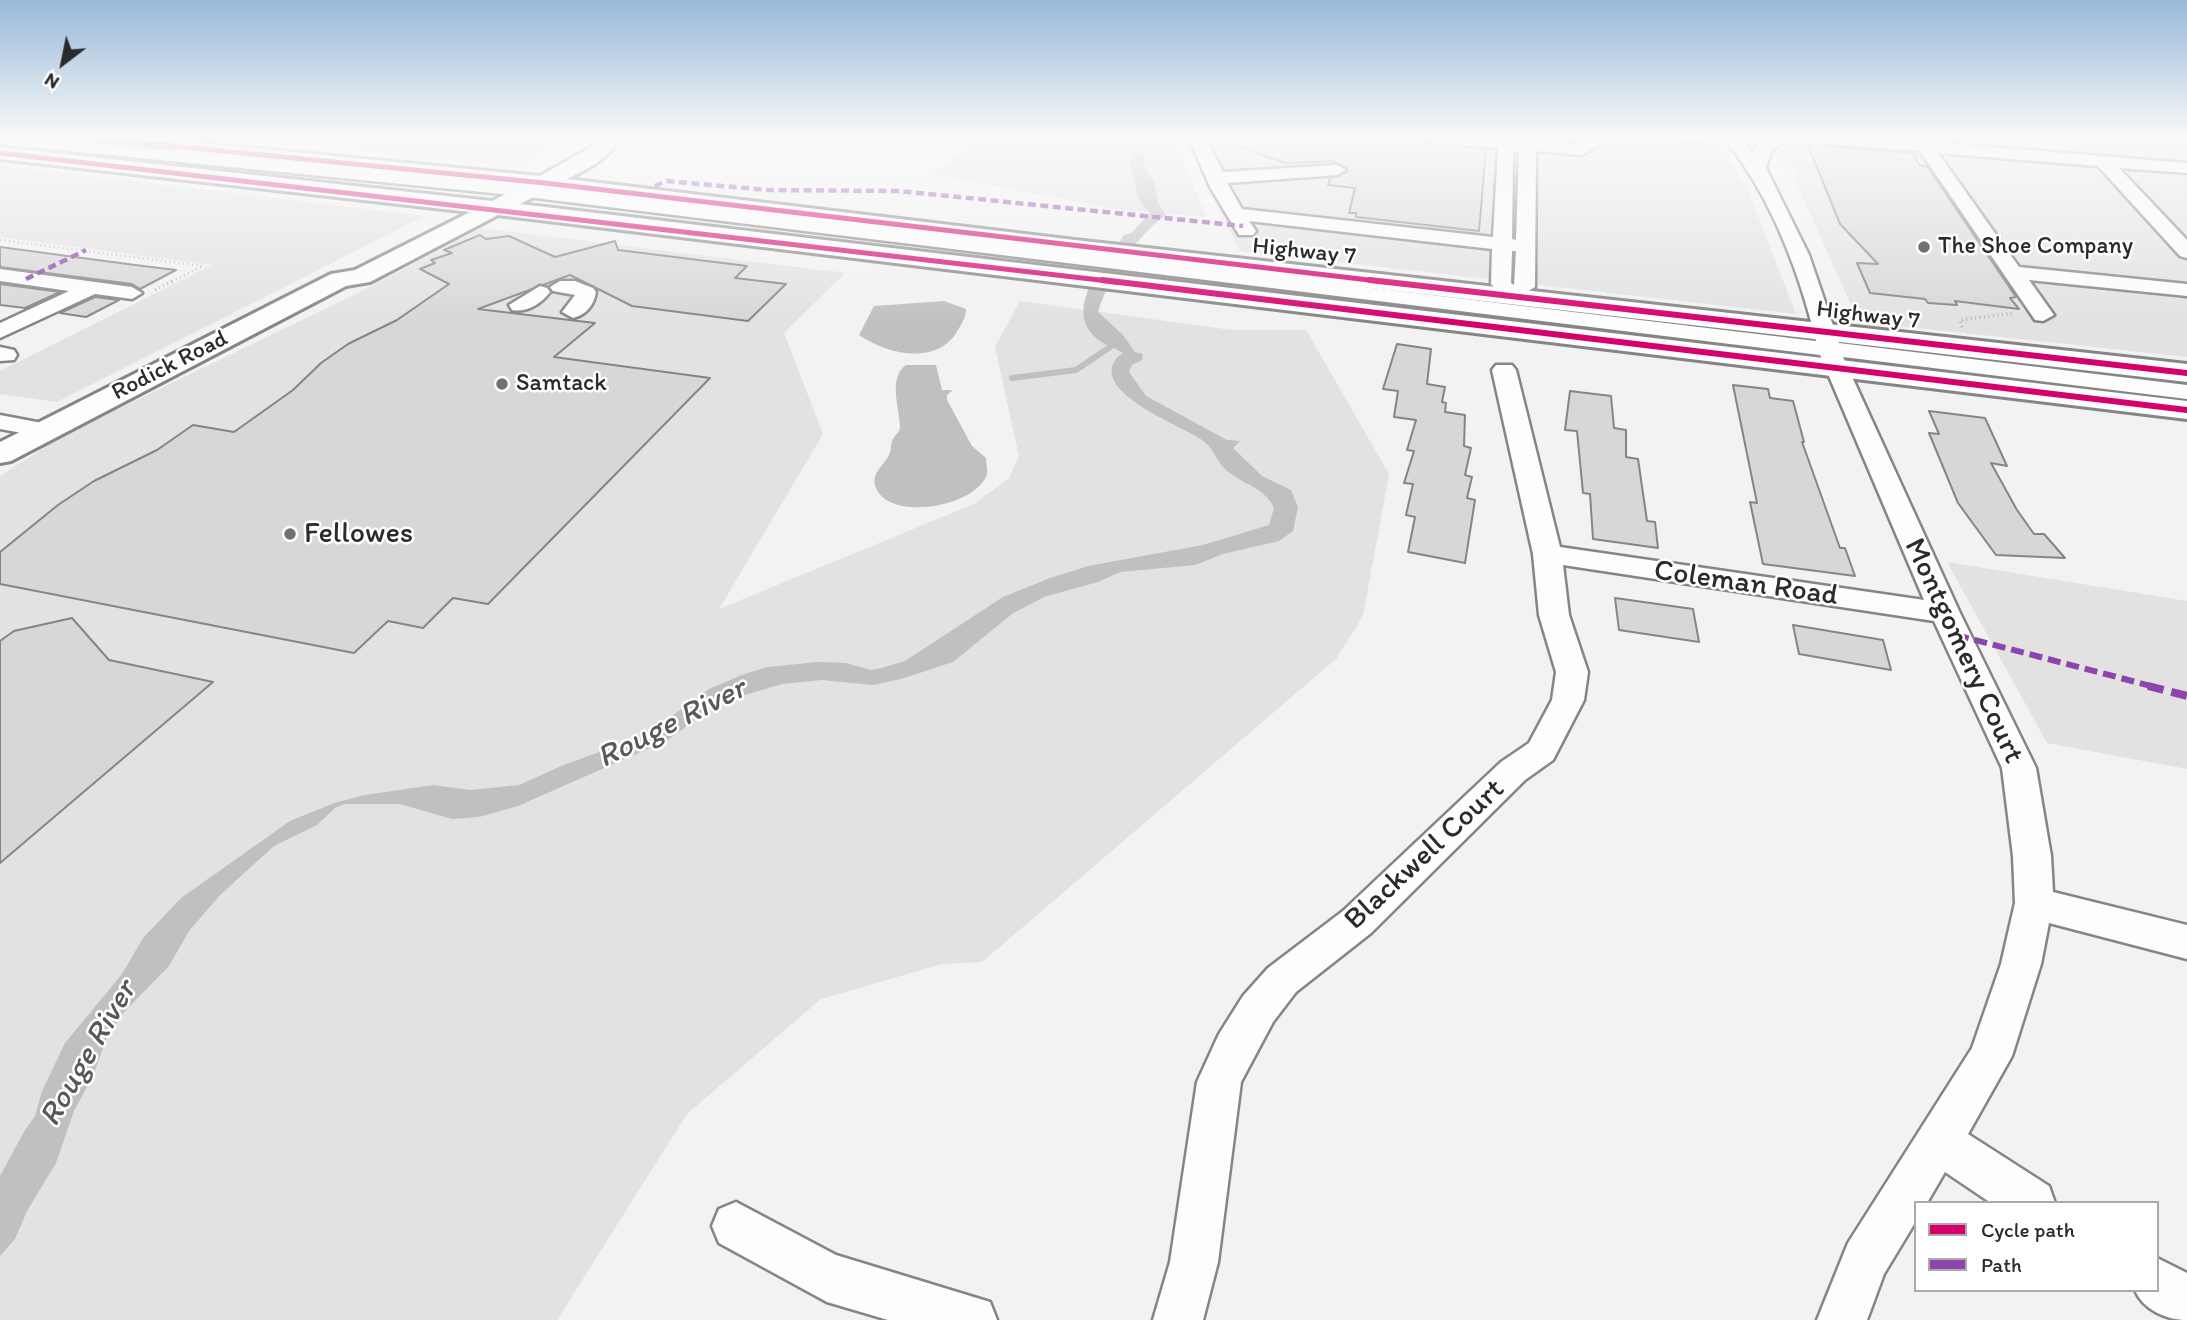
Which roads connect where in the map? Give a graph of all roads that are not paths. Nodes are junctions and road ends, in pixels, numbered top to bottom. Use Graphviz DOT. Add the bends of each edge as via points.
graph roads {
  1 [pos="412,199"];
  2 [pos="492,199"];
  3 [pos="504,199"];
  4 [pos="578,199"];
  5 [pos="578,199"];
  6 [pos="1226,199"];
  7 [pos="1503,199"];
  8 [pos="1527,199"];
  9 [pos="1772,199"];
  10 [pos="1961,199"];
  11 [pos="2138,199"];
  12 [pos="470,205"];
  13 [pos="1236,214"];
  14 [pos="1268,237"];
  15 [pos="1502,244"];
  16 [pos="1526,246"];
  17 [pos="2187,252"];
  18 [pos="1069,261"];
  19 [pos="1151,270"];
  20 [pos="2013,272"];
  21 [pos="0,275"];
  22 [pos="340,279"];
  23 [pos="93,287"];
  24 [pos="2187,290"];
  25 [pos="132,293"];
  26 [pos="1512,295"];
  27 [pos="520,305"];
  28 [pos="573,312"];
  29 [pos="2043,314"];
  30 [pos="0,331"];
  31 [pos="1828,348"];
  32 [pos="1504,370"];
  33 [pos="2187,373"];
  34 [pos="2187,392"];
  35 [pos="2187,410"];
  36 [pos="0,422"];
  37 [pos="44,430"];
  38 [pos="0,454"];
  39 [pos="1547,554"];
  40 [pos="1945,613"];
  41 [pos="2034,903"];
  42 [pos="2187,942"];
  43 [pos="1937,1140"];
  44 [pos="2029,1201"];
  45 [pos="736,1226"];
  46 [pos="2159,1284"];
  47 [pos="2187,1301"];
  48 [pos="972,1320"];
  49 [pos="1178,1320"];
  50 [pos="1842,1320"];
  1 -- 12 [label="main road, Highway 7"];
  2 -- 12 [label="main road, Highway 7"];
  3 -- 22 [label="main road, Rodick Road" via="361,277"];
  4 -- 18 [label="main road, Highway 7"];
  5 -- 18 [label="main road, Highway 7"];
  6 -- 13 [label="street"];
  7 -- 15 [label="street"];
  8 -- 16 [label="street"];
  9 -- 31 [label="street, Montgomery Court" via="1799,255"];
  10 -- 20 [label="street"];
  11 -- 17 [label="street"];
  12 -- 22 [label="main road, Rodick Road" via="339,273"];
  13 -- 14 [label="street" via="1249,235"];
  13 -- 15 [label="street"];
  15 -- 16 [label="street"];
  15 -- 26 [label="street" via="1501,284"];
  16 -- 26 [label="street" via="1525,286"];
  18 -- 19 [label="main road, Highway 7"];
  18 -- 19 [label="main road, Highway 7"];
  19 -- 26 [label="main road, Highway 7"];
  19 -- 31 [label="main road, Highway 7"];
  20 -- 24 [label="street"];
  20 -- 29 [label="street"];
  21 -- 23 [label="street"];
  22 -- 37 [label="main road, Rodick Road"];
  23 -- 25 [label="street"];
  23 -- 30 [label="street"];
  26 -- 31 [label="main road, Highway 7"];
  27 -- 28 [label="street" via="550,290 575,287 586,292"];
  31 -- 33 [label="main road, Highway 7"];
  31 -- 34 [label="street"];
  31 -- 35 [label="main road, Highway 7"];
  31 -- 40 [label="street, Montgomery Court"];
  32 -- 39 [label="street, Blackwell Court"];
  36 -- 37 [label="street"];
  37 -- 38 [label="main road, Rodick Road"];
  39 -- 40 [label="street, Coleman Road"];
  39 -- 49 [label="street, Blackwell Court" via="1553,615 1572,672 1568,700 1541,751 1513,771 1357,922 1282,980 1258,1009 1219,1082 1194,1262"];
  40 -- 41 [label="street, Montgomery Court" via="2019,768"];
  41 -- 42 [label="street"];
  41 -- 43 [label="street, Montgomery Court" via="2021,964 1991,1056"];
  43 -- 44 [label="street"];
  43 -- 50 [label="street, Montgomery Court" via="1865,1260"];
  45 -- 48 [label="street" via="827,1277"];
  46 -- 47 [label="street"];
}
